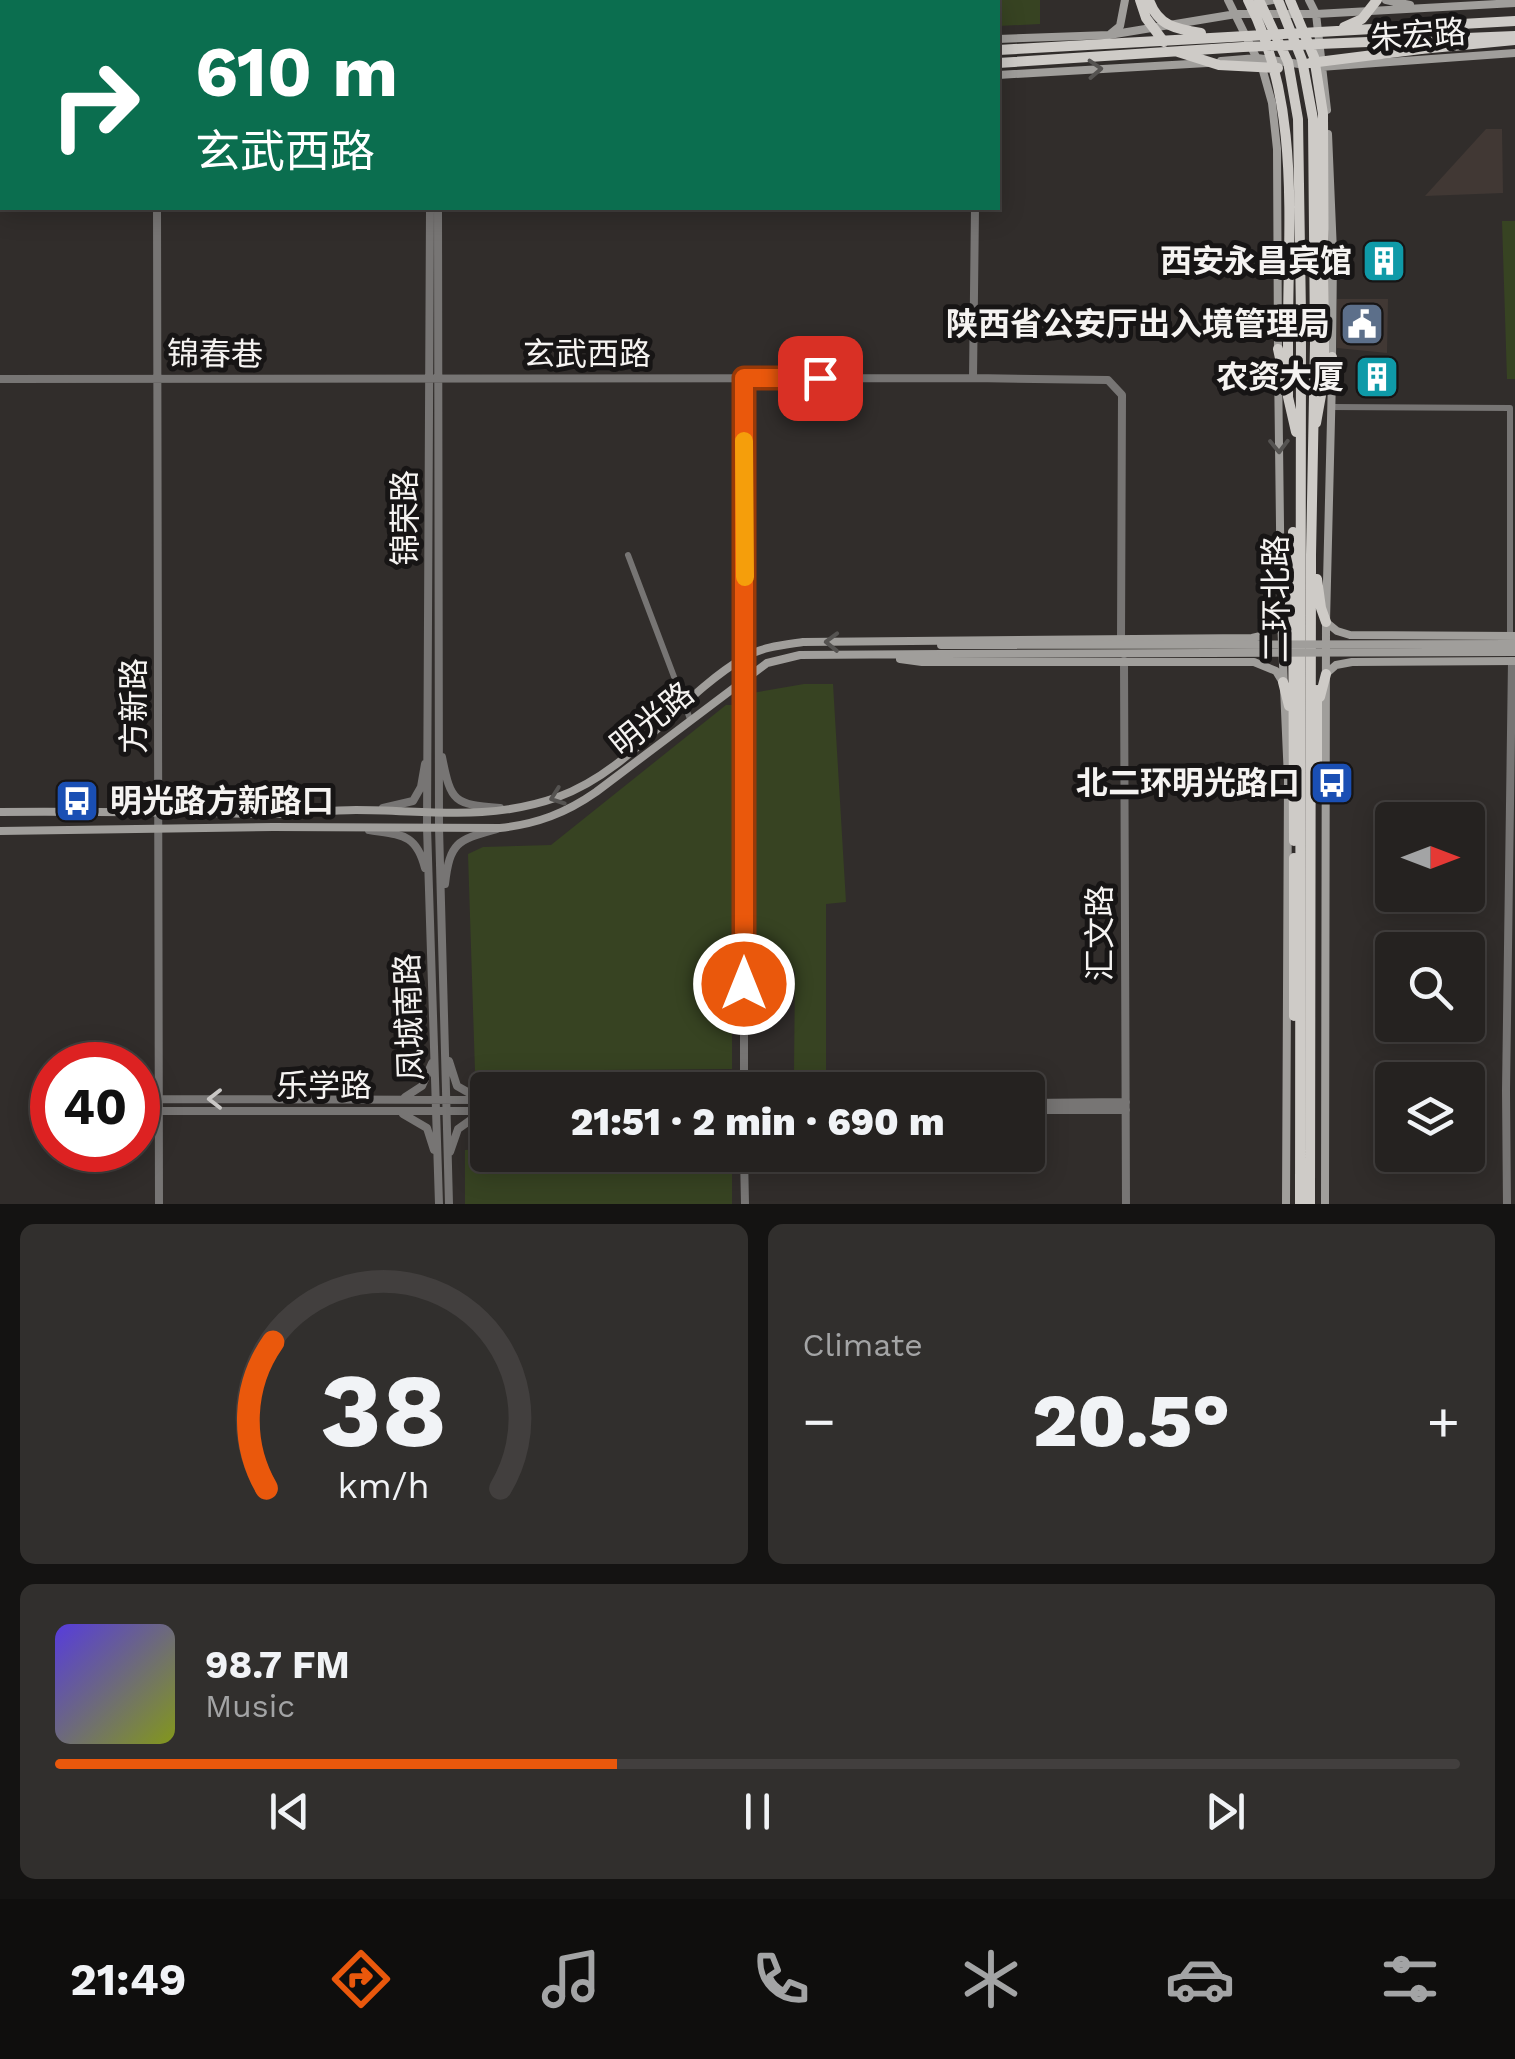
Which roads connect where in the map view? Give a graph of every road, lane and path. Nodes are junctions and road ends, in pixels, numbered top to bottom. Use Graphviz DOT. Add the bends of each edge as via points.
graph roads {
  1 [pos="1125,0"];
  2 [pos="1140,0"];
  3 [pos="1149,0"];
  4 [pos="1228,0"];
  5 [pos="1248,0"];
  6 [pos="1260,0"];
  7 [pos="1276,0"];
  8 [pos="1290,0"];
  9 [pos="1309,0"];
  10 [pos="1377,0"];
  11 [pos="1386,0"];
  12 [pos="1515,3"];
  13 [pos="1424,8"];
  14 [pos="1236,14"];
  15 [pos="1316,14"];
  16 [pos="1515,22"];
  17 [pos="1321,31"];
  18 [pos="1109,35"];
  19 [pos="1221,36"];
  20 [pos="1515,38"];
  21 [pos="1000,39"];
  22 [pos="1000,50"];
  23 [pos="1515,53"];
  24 [pos="1257,58"];
  25 [pos="1000,63"];
  26 [pos="1324,67"];
  27 [pos="1000,75"];
  28 [pos="157,210"];
  29 [pos="430,210"];
  30 [pos="438,210"];
  31 [pos="975,210"];
  32 [pos="1278,349"];
  33 [pos="1324,350"];
  34 [pos="158,378"];
  35 [pos="744,378"];
  36 [pos="973,378"];
  37 [pos="0,379"];
  38 [pos="434,380"];
  39 [pos="1288,397"];
  40 [pos="1326,409"];
  41 [pos="1312,439"];
  42 [pos="1300,450"];
  43 [pos="1312,458"];
  44 [pos="1300,486"];
  45 [pos="1293,532"];
  46 [pos="628,555"];
  47 [pos="1317,579"];
  48 [pos="1281,616"];
  49 [pos="1326,622"];
  50 [pos="1121,638"];
  51 [pos="883,643"];
  52 [pos="1514,649"];
  53 [pos="941,650"];
  54 [pos="875,656"];
  55 [pos="745,657"];
  56 [pos="1124,662"];
  57 [pos="1326,674"];
  58 [pos="744,678"];
  59 [pos="1283,682"];
  60 [pos="684,704"];
  61 [pos="1318,713"];
  62 [pos="690,719"];
  63 [pos="434,737"];
  64 [pos="1293,746"];
  65 [pos="509,809"];
  66 [pos="368,810"];
  67 [pos="0,812"];
  68 [pos="159,813"];
  69 [pos="434,815"];
  70 [pos="159,828"];
  71 [pos="427,828"];
  72 [pos="439,828"];
  73 [pos="500,828"];
  74 [pos="365,829"];
  75 [pos="0,831"];
  76 [pos="1294,861"];
  77 [pos="429,888"];
  78 [pos="1305,894"];
  79 [pos="441,913"];
  80 [pos="1317,923"];
  81 [pos="1317,945"];
  82 [pos="1310,973"];
  83 [pos="1300,1019"];
  84 [pos="160,1042"];
  85 [pos="440,1044"];
  86 [pos="1511,1053"];
  87 [pos="1294,1060"];
  88 [pos="744,1072"];
  89 [pos="470,1094"];
  90 [pos="160,1099"];
  91 [pos="394,1100"];
  92 [pos="441,1100"];
  93 [pos="470,1100"];
  94 [pos="1126,1106"];
  95 [pos="1045,1107"];
  96 [pos="160,1111"];
  97 [pos="394,1111"];
  98 [pos="442,1111"];
  99 [pos="470,1112"];
  100 [pos="470,1119"];
  101 [pos="443,1162"];
  102 [pos="159,1172"];
  103 [pos="744,1172"];
  104 [pos="159,1204"];
  105 [pos="439,1204"];
  106 [pos="449,1204"];
  107 [pos="744,1204"];
  108 [pos="1126,1204"];
  109 [pos="1286,1204"];
  110 [pos="1297,1204"];
  111 [pos="1313,1204"];
  112 [pos="1325,1204"];
  113 [pos="1508,1204"];
  1 -- 18 [label="main road" via="1120,26"];
  2 -- 20 [label="highway, bridge" via="1146,18 1174,50 1237,68"];
  3 -- 19 [label="highway, bridge" via="1170,28"];
  4 -- 14 [label="main road"];
  5 -- 7 [label="main road"];
  5 -- 39 [label="highway, bridge" via="1280,82 1287,134"];
  6 -- 42 [label="highway, 二环北路, bridge" via="1288,62 1298,119"];
  7 -- 33 [label="highway, 二环北路, bridge" via="1302,60 1313,119"];
  8 -- 33 [label="highway, bridge" via="1314,57 1323,114"];
  9 -- 15 [label="main road"];
  10 -- 17 [label="highway, bridge" via="1354,23"];
  11 -- 13 [label="main road"];
  12 -- 13 [label="main road, 朱宏路"];
  13 -- 15 [label="main road, 朱宏路"];
  14 -- 15 [label="main road, 朱宏路"];
  14 -- 18 [label="main road, 朱宏路"];
  14 -- 24 [label="main road"];
  15 -- 26 [label="main road"];
  16 -- 17 [label="highway, bridge"];
  17 -- 19 [label="highway, bridge"];
  18 -- 21 [label="main road, 朱宏路"];
  19 -- 22 [label="highway, bridge"];
  20 -- 25 [label="highway, bridge"];
  23 -- 26 [label="main road, 朱宏路"];
  24 -- 26 [label="main road, 朱宏路"];
  27 -- 24 [label="main road, 朱宏路, one-way"];
  24 -- 32 [label="main road" via="1277,149"];
  26 -- 33 [label="main road" via="1333,252"];
  28 -- 34 [label="street, 方新路"];
  29 -- 38 [label="street, 锦荣路"];
  30 -- 38 [label="street, 锦荣路"];
  31 -- 36 [label="street"];
  32 -- 39 [label="highway"];
  32 -- 48 [label="main road, one-way"];
  33 -- 40 [label="highway"];
  33 -- 41 [label="highway, 二环北路"];
  34 -- 37 [label="street, 锦春巷"];
  34 -- 38 [label="street, 锦春巷"];
  34 -- 68 [label="street, 方新路"];
  35 -- 36 [label="street, 玄武西路"];
  35 -- 38 [label="street, 玄武西路"];
  35 -- 55 [label="street"];
  36 -- 50 [label="street, 玄武西路" via="1108,380 1122,394"];
  38 -- 63 [label="street, 锦荣路"];
  39 -- 42 [label="highway"];
  40 -- 41 [label="highway"];
  40 -- 49 [label="main road"];
  40 -- 52 [label="street" via="1510,408"];
  41 -- 43 [label="highway, 二环北路"];
  42 -- 44 [label="highway, 二环北路"];
  43 -- 47 [label="highway"];
  43 -- 78 [label="highway, 二环北路"];
  44 -- 45 [label="highway"];
  44 -- 78 [label="highway, 二环北路"];
  45 -- 48 [label="highway"];
  45 -- 64 [label="highway"];
  46 -- 60 [label="street"];
  47 -- 49 [label="highway"];
  47 -- 61 [label="highway"];
  48 -- 50 [label="main road, 明光路" via="1260,637"];
  48 -- 59 [label="main road"];
  49 -- 52 [label="main road" via="1350,635"];
  49 -- 57 [label="main road"];
  50 -- 51 [label="main road, 明光路"];
  51 -- 53 [label="main road, 明光路"];
  51 -- 55 [label="main road, 明光路, one-way" via="803,642"];
  52 -- 53 [label="main road, 明光路, bridge"];
  52 -- 57 [label="main road" via="1352,662"];
  52 -- 86 [label="street"];
  53 -- 54 [label="main road, 明光路"];
  54 -- 56 [label="main road"];
  54 -- 58 [label="main road, 明光路" via="800,655"];
  55 -- 58 [label="street"];
  55 -- 60 [label="main road, 明光路"];
  56 -- 59 [label="main road" via="1254,662 1276,671"];
  56 -- 94 [label="street, 汇文路"];
  57 -- 61 [label="highway"];
  57 -- 112 [label="main road"];
  58 -- 62 [label="main road, 明光路"];
  58 -- 88 [label="street"];
  59 -- 64 [label="highway"];
  59 -- 109 [label="main road"];
  60 -- 62 [label="street"];
  60 -- 65 [label="main road, 明光路, one-way" via="588,784"];
  61 -- 80 [label="highway"];
  62 -- 73 [label="main road, 明光路" via="583,801 544,820"];
  63 -- 65 [label="street" via="453,797"];
  63 -- 66 [label="street" via="416,797"];
  63 -- 69 [label="street, 锦荣路"];
  64 -- 76 [label="highway"];
  65 -- 69 [label="main road, 明光路"];
  66 -- 68 [label="main road, 明光路"];
  66 -- 69 [label="main road, 明光路"];
  67 -- 68 [label="main road, 明光路"];
  68 -- 70 [label="street, 方新路"];
  69 -- 71 [label="street, 锦荣路"];
  69 -- 72 [label="street, 锦荣路"];
  70 -- 74 [label="main road, 明光路"];
  70 -- 75 [label="main road, 明光路"];
  70 -- 84 [label="street, 方新路"];
  71 -- 72 [label="main road, 明光路"];
  71 -- 74 [label="main road, 明光路"];
  71 -- 77 [label="street, 凤城南路"];
  72 -- 73 [label="main road, 明光路"];
  72 -- 79 [label="street, 凤城南路"];
  73 -- 79 [label="street" via="454,846"];
  74 -- 77 [label="street" via="414,842"];
  76 -- 78 [label="highway"];
  76 -- 87 [label="highway"];
  77 -- 85 [label="street, 凤城南路"];
  78 -- 80 [label="highway"];
  78 -- 82 [label="highway, 二环北路"];
  78 -- 83 [label="highway, 二环北路"];
  79 -- 85 [label="street, 凤城南路"];
  80 -- 81 [label="highway"];
  81 -- 82 [label="highway"];
  81 -- 111 [label="highway"];
  82 -- 111 [label="highway, 二环北路"];
  83 -- 87 [label="highway"];
  83 -- 110 [label="highway, 二环北路"];
  85 -- 89 [label="street" via="457,1086"];
  85 -- 91 [label="street" via="422,1086"];
  85 -- 92 [label="street, 凤城南路"];
  86 -- 113 [label="street"];
  87 -- 110 [label="highway"];
  91 -- 90 [label="street, 乐学路, one-way"];
  91 -- 92 [label="street, 乐学路"];
  92 -- 93 [label="street, 乐学路"];
  92 -- 98 [label="street, 凤城南路"];
  94 -- 95 [label="street"];
  94 -- 108 [label="street, 汇文路"];
  96 -- 97 [label="street, 乐学路"];
  97 -- 98 [label="street, 乐学路"];
  97 -- 101 [label="street" via="422,1123"];
  98 -- 99 [label="street, 乐学路"];
  98 -- 101 [label="street, 凤城南路"];
  100 -- 101 [label="street"];
  101 -- 105 [label="street, 凤城南路"];
  101 -- 106 [label="street, 凤城南路"];
  102 -- 104 [label="street, 方新路"];
  103 -- 107 [label="street"];
}
